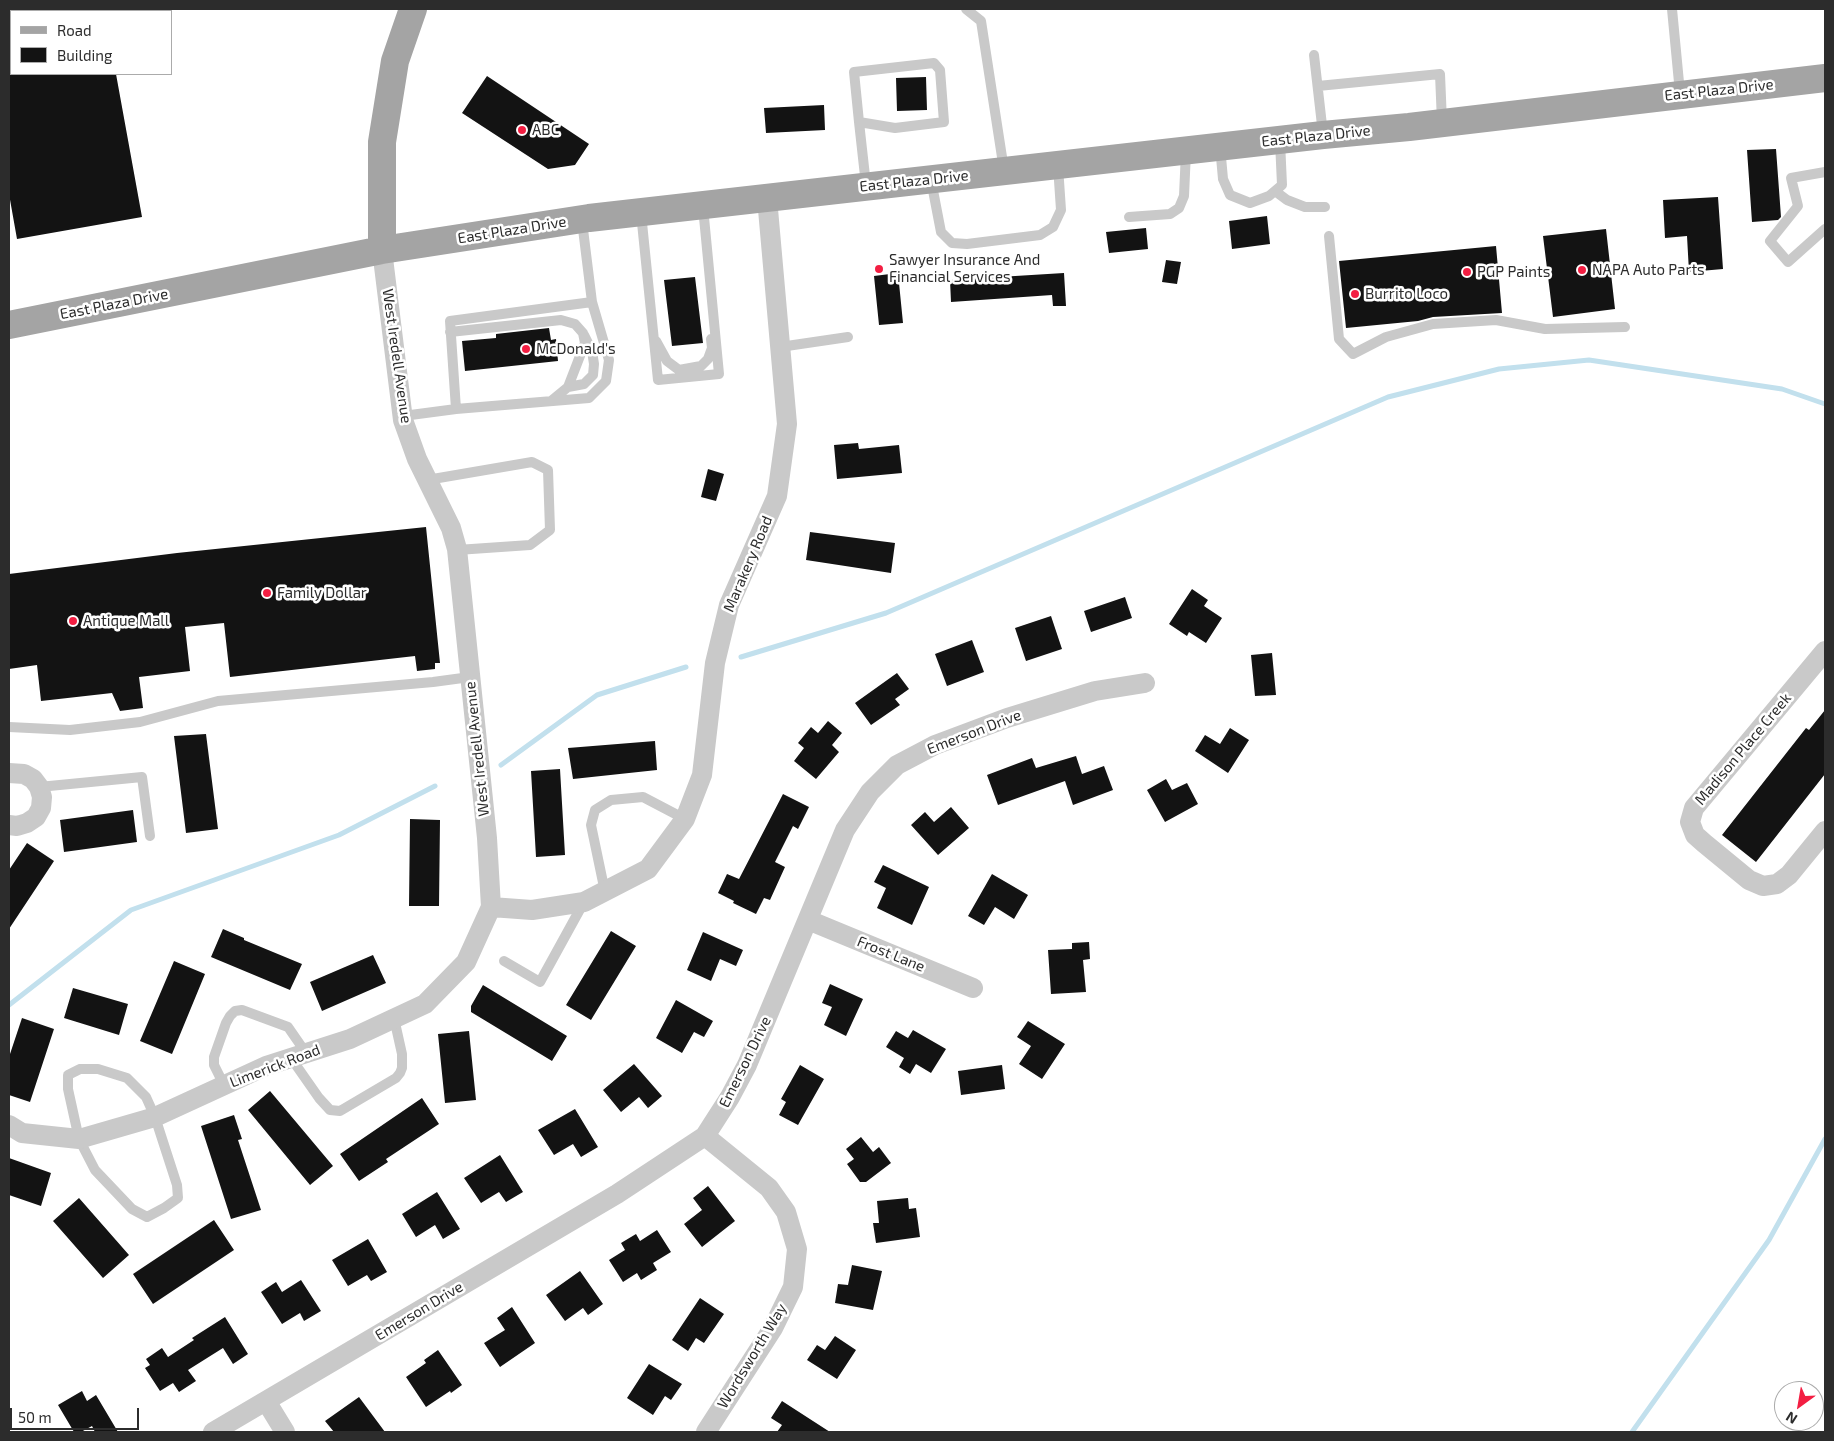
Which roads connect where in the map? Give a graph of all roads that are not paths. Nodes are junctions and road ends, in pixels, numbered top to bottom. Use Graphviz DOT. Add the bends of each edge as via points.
graph roads {
  1 [pos="414,9"];
  2 [pos="966,9"];
  3 [pos="1672,9"];
  4 [pos="1314,56"];
  5 [pos="1825,78"];
  6 [pos="1318,86"];
  7 [pos="1680,94"];
  8 [pos="859,122"];
  9 [pos="1442,123"];
  10 [pos="1323,135"];
  11 [pos="1280,140"];
  12 [pos="1220,146"];
  13 [pos="1186,150"];
  14 [pos="1058,165"];
  15 [pos="1004,171"];
  16 [pos="1825,172"];
  17 [pos="931,179"];
  18 [pos="866,186"];
  19 [pos="1275,191"];
  20 [pos="768,198"];
  21 [pos="702,205"];
  22 [pos="1326,206"];
  23 [pos="641,212"];
  24 [pos="1129,217"];
  25 [pos="582,219"];
  26 [pos="1825,229"];
  27 [pos="1329,236"];
  28 [pos="382,250"];
  29 [pos="709,271"];
  30 [pos="592,302"];
  31 [pos="9,325"];
  32 [pos="1625,327"];
  33 [pos="450,332"];
  34 [pos="583,334"];
  35 [pos="654,336"];
  36 [pos="848,337"];
  37 [pos="780,347"];
  38 [pos="568,387"];
  39 [pos="551,401"];
  40 [pos="456,409"];
  41 [pos="403,416"];
  42 [pos="428,480"];
  43 [pos="457,550"];
  44 [pos="1825,650"];
  45 [pos="470,677"];
  46 [pos="1145,683"];
  47 [pos="9,727"];
  48 [pos="9,773"];
  49 [pos="39,787"];
  50 [pos="685,819"];
  51 [pos="9,825"];
  52 [pos="1825,831"];
  53 [pos="150,836"];
  54 [pos="605,892"];
  55 [pos="584,902"];
  56 [pos="491,907"];
  57 [pos="808,920"];
  58 [pos="504,961"];
  59 [pos="973,988"];
  60 [pos="394,1018"];
  61 [pos="299,1056"];
  62 [pos="224,1086"];
  63 [pos="155,1117"];
  64 [pos="9,1125"];
  65 [pos="705,1136"];
  66 [pos="79,1139"];
  67 [pos="266,1401"];
  68 [pos="213,1432"];
  69 [pos="285,1432"];
  70 [pos="706,1432"];
  1 -- 28 [label="main road, West Iredell Avenue" via="395,61 382,142"];
  2 -- 15 [label="lane" via="981,21"];
  3 -- 7 [label="lane"];
  4 -- 6 [label="lane"];
  5 -- 7 [label="main road, East Plaza Drive"];
  6 -- 9 [label="lane" via="1440,74"];
  6 -- 10 [label="lane"];
  7 -- 9 [label="main road, East Plaza Drive"];
  8 -- 8 [label="lane" via="854,72 934,63 940,70 944,122 895,128"];
  8 -- 18 [label="lane"];
  9 -- 10 [label="main road, East Plaza Drive"];
  10 -- 11 [label="main road, East Plaza Drive"];
  11 -- 12 [label="main road, East Plaza Drive"];
  11 -- 19 [label="lane" via="1282,185"];
  12 -- 13 [label="main road, East Plaza Drive"];
  12 -- 19 [label="lane" via="1222,179 1230,195 1250,203"];
  13 -- 14 [label="main road, East Plaza Drive"];
  13 -- 24 [label="lane" via="1184,196 1179,208 1170,214"];
  14 -- 15 [label="main road, East Plaza Drive"];
  14 -- 17 [label="lane" via="1061,210 1054,227 1040,235 967,244 952,243 941,232"];
  15 -- 17 [label="main road, East Plaza Drive"];
  16 -- 26 [label="lane" via="1791,178 1798,206 1770,241 1788,262"];
  17 -- 18 [label="main road, East Plaza Drive"];
  18 -- 20 [label="main road, East Plaza Drive"];
  19 -- 22 [label="lane" via="1304,207"];
  20 -- 21 [label="main road, East Plaza Drive"];
  20 -- 37 [label="street, Marakery Road"];
  21 -- 23 [label="main road, East Plaza Drive"];
  21 -- 29 [label="lane"];
  23 -- 25 [label="main road, East Plaza Drive"];
  23 -- 35 [label="lane"];
  25 -- 28 [label="main road, East Plaza Drive"];
  25 -- 30 [label="lane"];
  27 -- 32 [label="lane" via="1339,339 1353,354 1386,337 1433,324 1496,320 1545,328"];
  28 -- 31 [label="main road, East Plaza Drive"];
  28 -- 41 [label="street, West Iredell Avenue"];
  29 -- 35 [label="lane" via="706,289 712,348 708,359 701,366 679,370 667,361"];
  29 -- 35 [label="lane" via="719,374 658,380"];
  30 -- 33 [label="lane" via="450,321"];
  30 -- 39 [label="lane" via="609,360 606,381 589,398"];
  33 -- 34 [label="lane" via="561,320 575,324"];
  33 -- 40 [label="lane"];
  34 -- 38 [label="lane" via="585,343"];
  34 -- 38 [label="lane" via="592,351 593,376 584,384"];
  36 -- 37 [label="lane"];
  37 -- 50 [label="street, Marakery Road" via="787,424 777,496 729,605 715,662 702,775"];
  38 -- 39 [label="lane"];
  39 -- 40 [label="lane"];
  40 -- 41 [label="lane"];
  41 -- 42 [label="street, West Iredell Avenue" via="417,460"];
  42 -- 43 [label="street, West Iredell Avenue" via="451,528"];
  42 -- 43 [label="lane" via="532,462 548,470 550,530 530,546"];
  43 -- 45 [label="street, West Iredell Avenue"];
  44 -- 52 [label="street, Madison Place Creek" via="1694,808 1690,822 1695,835 1704,843 1749,880 1763,886 1777,884 1789,875"];
  45 -- 47 [label="lane" via="218,701 140,722 70,730"];
  45 -- 56 [label="street, West Iredell Avenue"];
  46 -- 57 [label="street, Emerson Drive" via="1095,691 1007,718 935,745 897,764 870,792 845,830"];
  48 -- 49 [label="street" via="24,774"];
  49 -- 51 [label="street" via="41,808 36,817 17,826"];
  49 -- 53 [label="lane" via="142,778"];
  50 -- 54 [label="street, Marakery Road" via="648,869"];
  50 -- 54 [label="lane" via="643,797 611,800 595,810 591,825"];
  54 -- 55 [label="street, Marakery Road"];
  55 -- 56 [label="street, Marakery Road" via="532,910"];
  55 -- 58 [label="lane" via="540,982"];
  56 -- 60 [label="street, Limerick Road" via="466,962 425,1004"];
  57 -- 59 [label="street, Frost Lane"];
  57 -- 65 [label="street, Emerson Drive" via="747,1065"];
  60 -- 61 [label="street, Limerick Road" via="350,1039"];
  60 -- 61 [label="lane" via="402,1054 400,1073 340,1111 330,1110 319,1098"];
  61 -- 62 [label="street, Limerick Road" via="266,1066"];
  61 -- 62 [label="lane" via="288,1027 242,1010 235,1011 226,1023 214,1057 214,1065"];
  62 -- 63 [label="street, Limerick Road"];
  63 -- 66 [label="street, Limerick Road"];
  63 -- 66 [label="lane" via="146,1097 127,1078 98,1069 80,1069 68,1075"];
  63 -- 66 [label="lane" via="178,1198 147,1217 132,1209 95,1170"];
  64 -- 66 [label="street, Limerick Road" via="22,1133"];
  65 -- 67 [label="street, Emerson Drive" via="617,1194"];
  65 -- 70 [label="street, Wordsworth Way" via="769,1188 786,1212 796,1249 793,1287 773,1328"];
  67 -- 68 [label="street, Emerson Drive"];
  67 -- 69 [label="street"];
}
